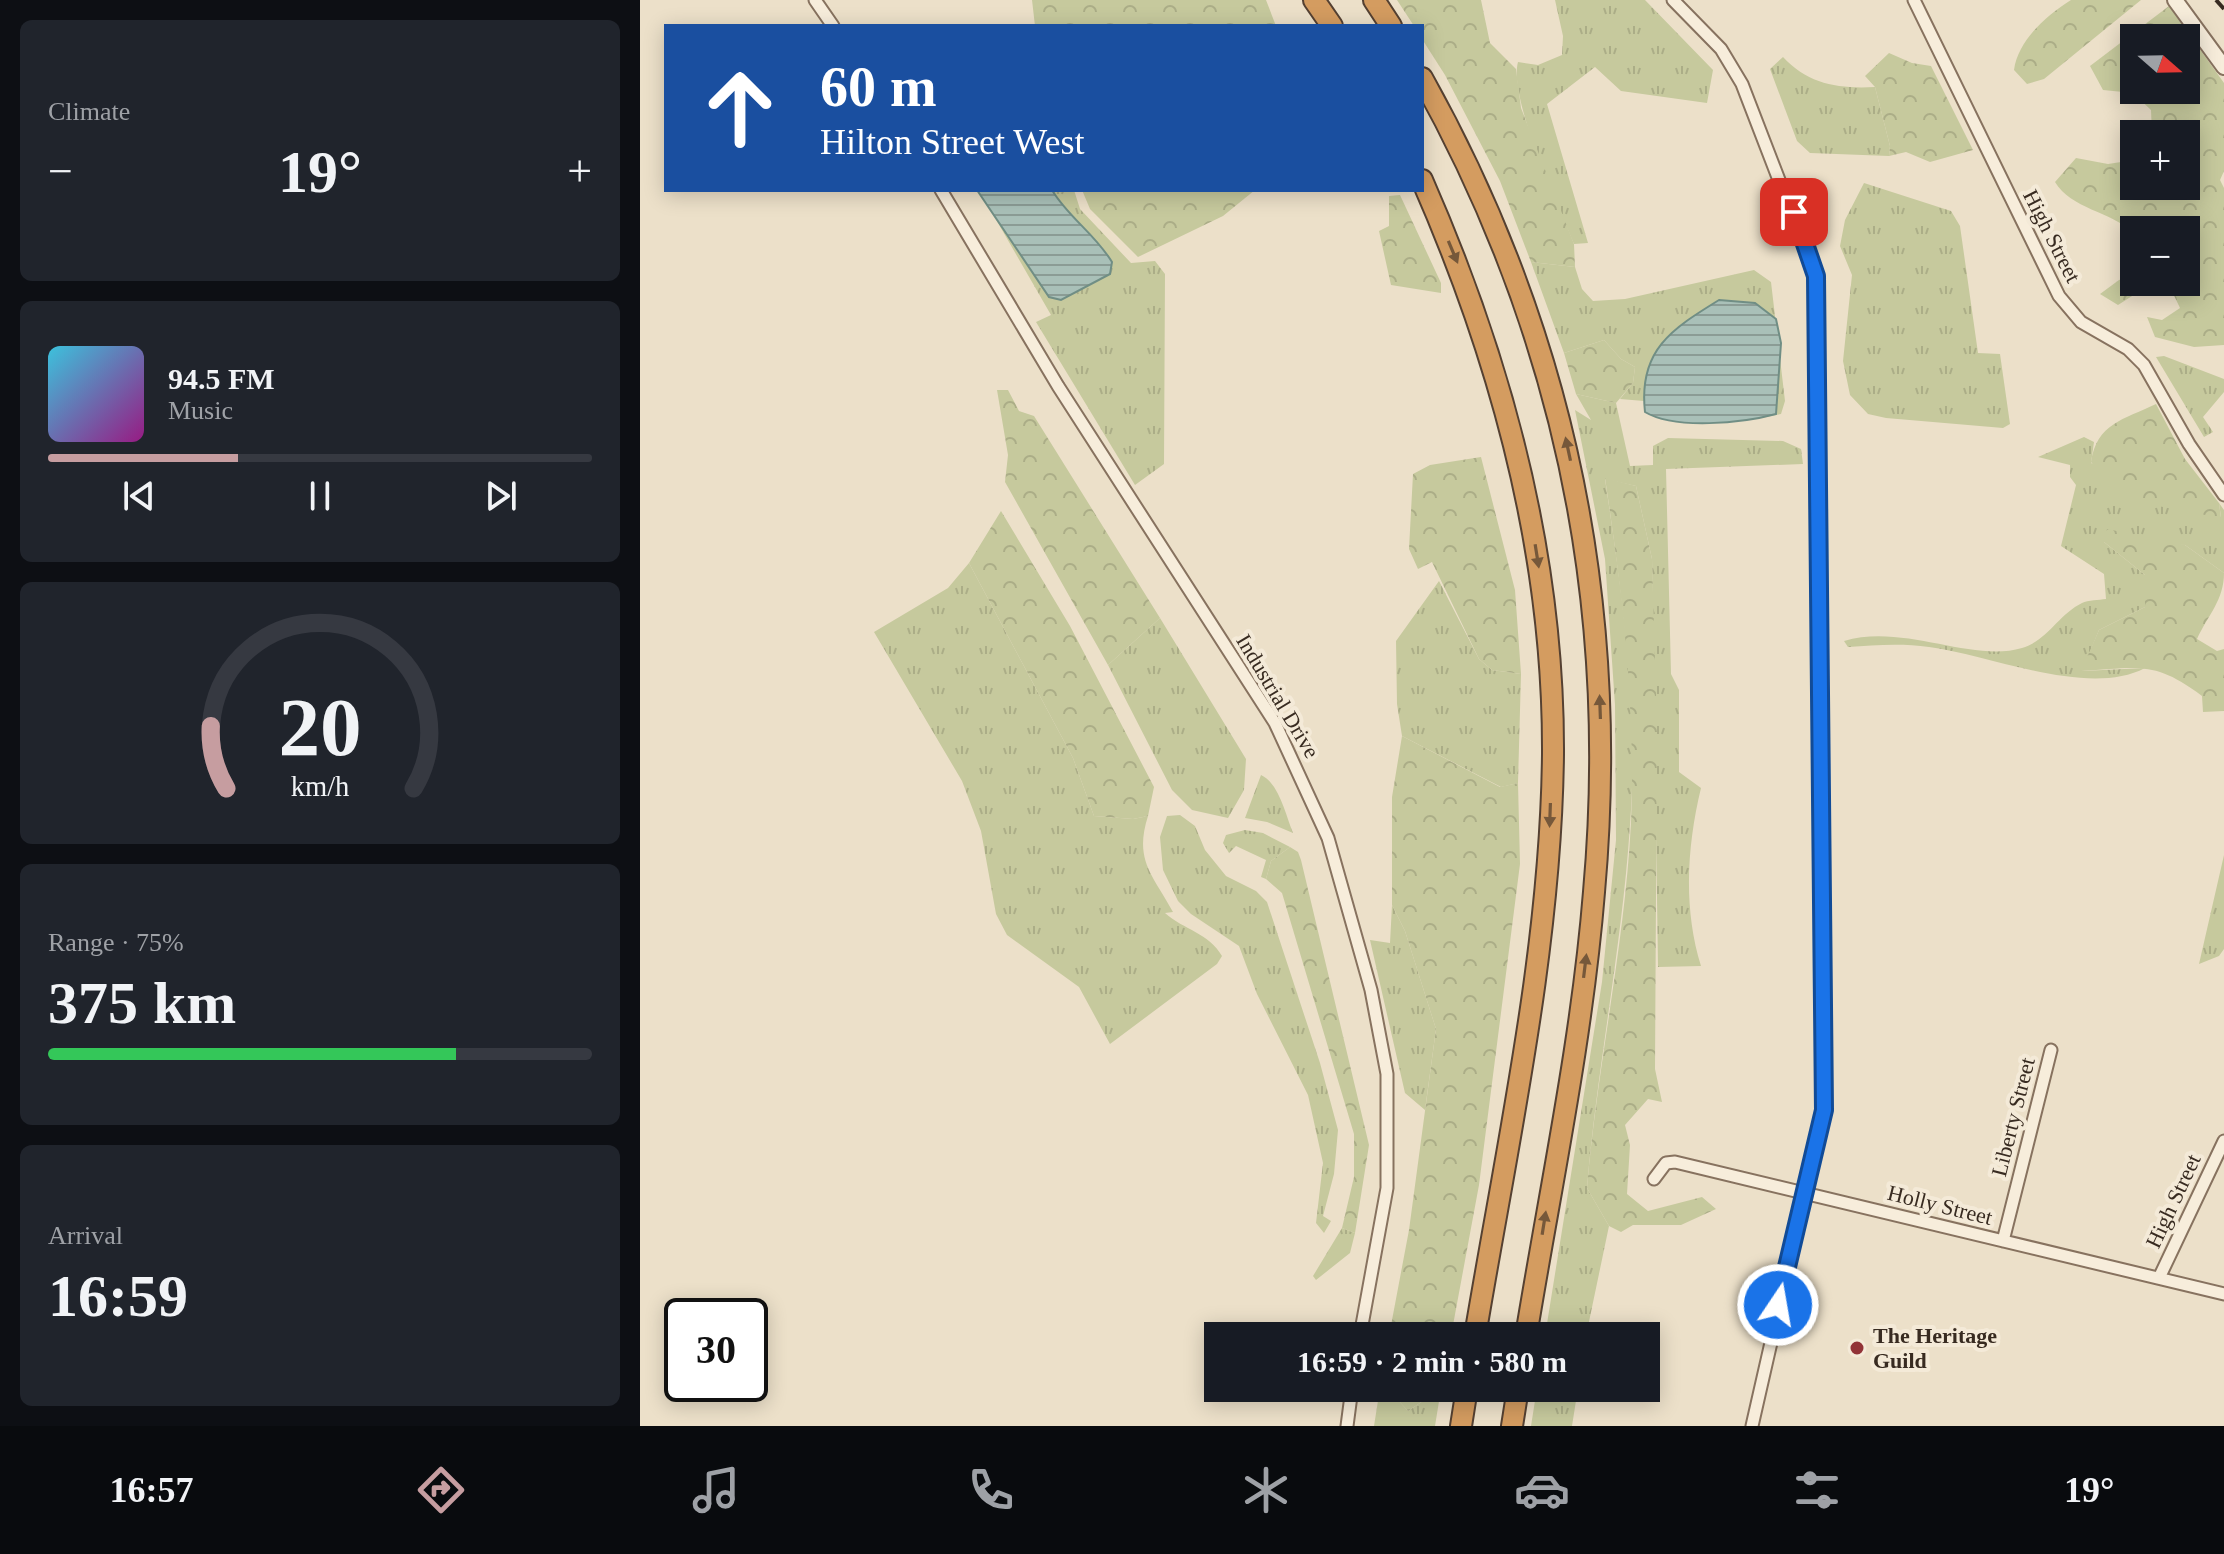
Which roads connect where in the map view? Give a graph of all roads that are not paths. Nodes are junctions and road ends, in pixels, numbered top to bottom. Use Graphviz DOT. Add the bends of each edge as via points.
graph roads {
  1 [pos="815,0"];
  2 [pos="1314,0"];
  3 [pos="1374,0"];
  4 [pos="1673,0"];
  5 [pos="1914,0"];
  6 [pos="2175,0"];
  7 [pos="832,24"];
  8 [pos="1331,24"];
  9 [pos="1390,24"];
  10 [pos="2224,67"];
  11 [pos="1424,82"];
  12 [pos="1424,185"];
  13 [pos="942,192"];
  14 [pos="2224,495"];
  15 [pos="2051,1050"];
  16 [pos="2224,1141"];
  17 [pos="1654,1179"];
  18 [pos="1803,1192"];
  19 [pos="2003,1241"];
  20 [pos="2159,1278"];
  21 [pos="2224,1294"];
  22 [pos="1363,1322"];
  23 [pos="1477,1322"];
  24 [pos="1528,1322"];
  25 [pos="1350,1402"];
  26 [pos="1465,1402"];
  27 [pos="1516,1402"];
  28 [pos="1347,1426"];
  29 [pos="1461,1426"];
  30 [pos="1512,1426"];
  31 [pos="1752,1426"];
  1 -- 7 [label="street"];
  2 -- 8 [label="highway"];
  3 -- 9 [label="highway"];
  4 -- 18 [label="street" via="1721,49 1742,84 1816,276 1824,1110"];
  5 -- 14 [label="street, High Street" via="2059,296 2081,322 2128,349 2144,365"];
  6 -- 10 [label="street"];
  24 -- 11 [label="highway, one-way" via="1594,897 1601,766 1595,618 1575,483 1540,346 1471,172"];
  12 -- 23 [label="highway, one-way" via="1476,311 1515,440 1539,571 1552,708 1549,843 1540,934"];
  13 -- 22 [label="street, Industrial Drive" via="1058,386 1275,723 1328,838 1371,990 1387,1074 1387,1188"];
  15 -- 19 [label="street, Liberty Street"];
  16 -- 20 [label="street, High Street"];
  17 -- 18 [label="street, Holly Street" via="1666,1163 1675,1162"];
  18 -- 19 [label="street, Holly Street"];
  18 -- 31 [label="street"];
  19 -- 20 [label="street, Holly Street"];
  20 -- 21 [label="street, Holly Street"];
  25 -- 28 [label="street"];
  26 -- 29 [label="highway"];
  27 -- 30 [label="highway"];
}
